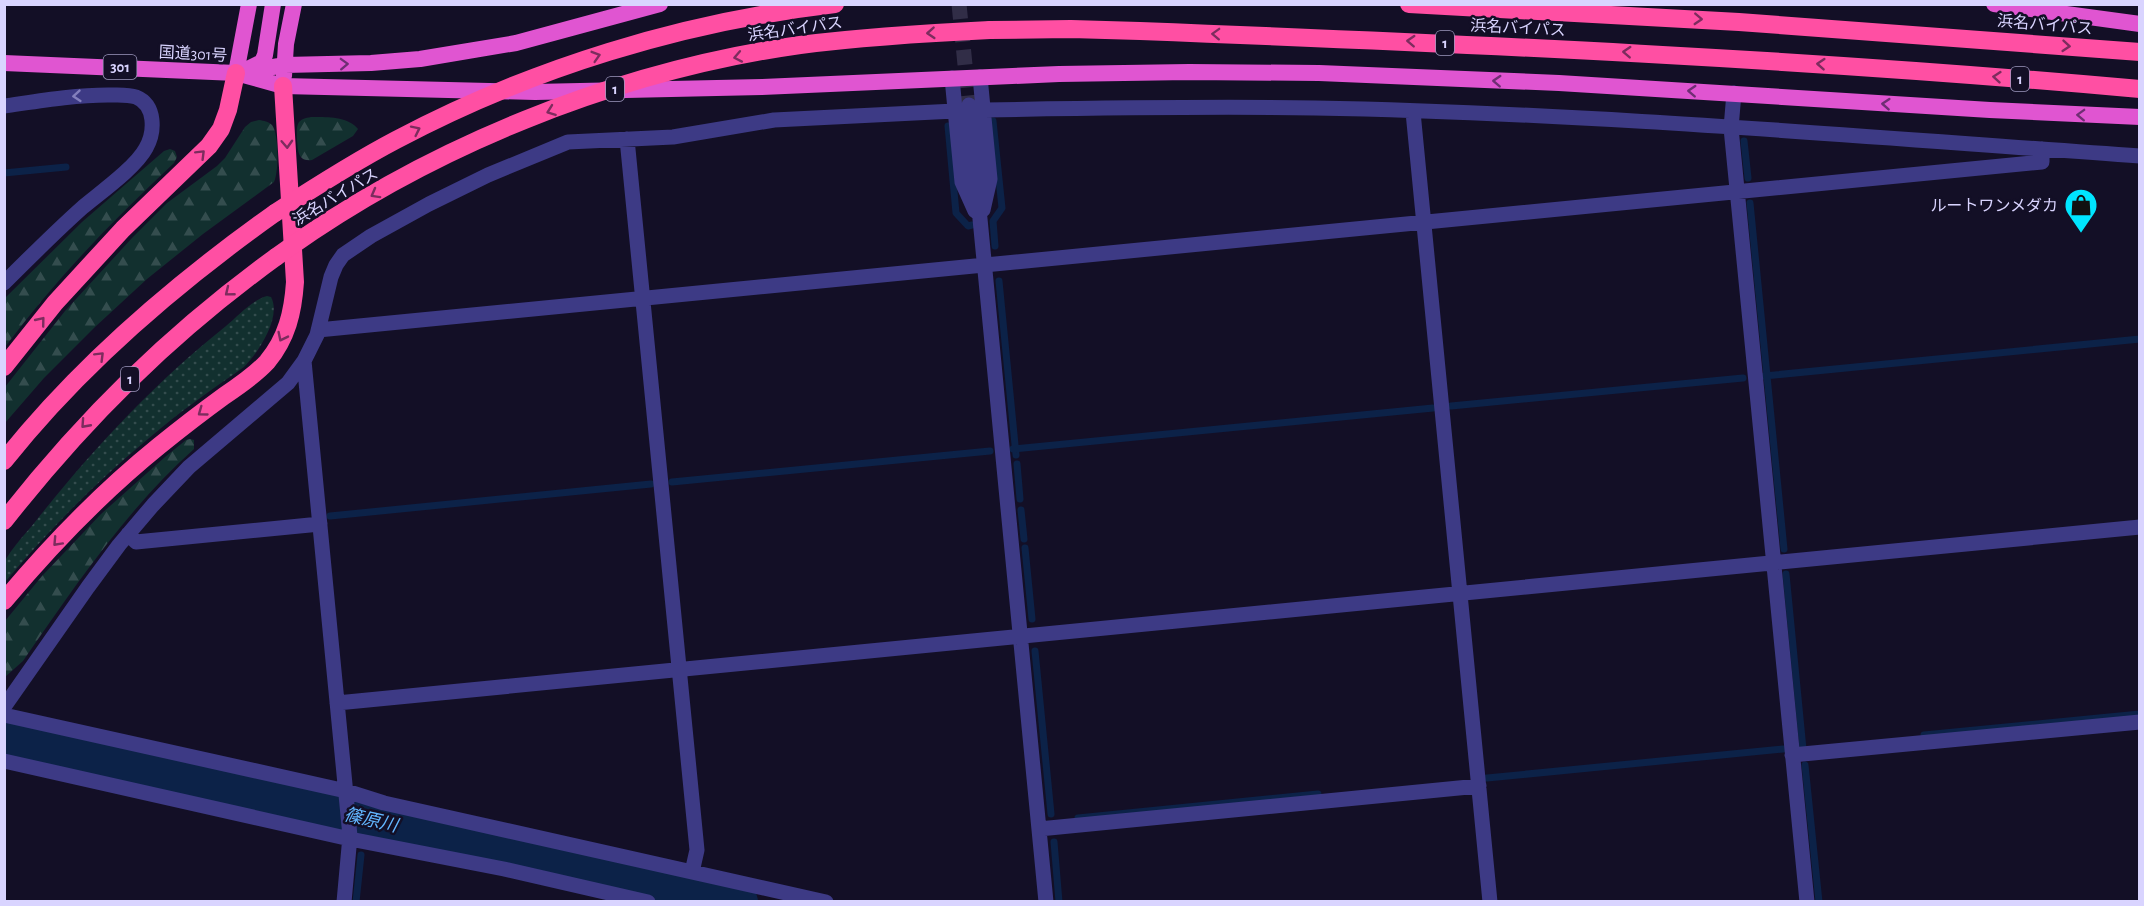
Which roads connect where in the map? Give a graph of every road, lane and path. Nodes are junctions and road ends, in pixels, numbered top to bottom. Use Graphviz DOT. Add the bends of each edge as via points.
graph roads {
  1 [pos="249,4"];
  2 [pos="273,4"];
  3 [pos="294,4"];
  4 [pos="660,4"];
  5 [pos="835,4"];
  6 [pos="1409,4"];
  7 [pos="1994,4"];
  8 [pos="2139,24"];
  9 [pos="2139,52"];
  10 [pos="4,63"];
  11 [pos="285,65"];
  12 [pos="236,73"];
  13 [pos="980,77"];
  14 [pos="952,78"];
  15 [pos="283,86"];
  16 [pos="2139,89"];
  17 [pos="1734,93"];
  18 [pos="4,106"];
  19 [pos="969,109"];
  20 [pos="1413,112"];
  21 [pos="2139,117"];
  22 [pos="1731,128"];
  23 [pos="627,139"];
  24 [pos="2042,149"];
  25 [pos="2139,156"];
  26 [pos="1737,192"];
  27 [pos="1424,222"];
  28 [pos="984,265"];
  29 [pos="4,283"];
  30 [pos="642,298"];
  31 [pos="318,330"];
  32 [pos="304,361"];
  33 [pos="4,367"];
  34 [pos="4,461"];
  35 [pos="4,521"];
  36 [pos="320,524"];
  37 [pos="2139,527"];
  38 [pos="128,534"];
  39 [pos="1774,562"];
  40 [pos="1460,593"];
  41 [pos="4,601"];
  42 [pos="1020,636"];
  43 [pos="681,669"];
  44 [pos="337,703"];
  45 [pos="4,707"];
  46 [pos="4,715"];
  47 [pos="2139,722"];
  48 [pos="1792,756"];
  49 [pos="4,761"];
  50 [pos="1479,786"];
  51 [pos="346,796"];
  52 [pos="1040,829"];
  53 [pos="350,834"];
  54 [pos="692,872"];
  55 [pos="344,902"];
  56 [pos="648,902"];
  57 [pos="826,902"];
  58 [pos="1046,902"];
  59 [pos="1490,902"];
  60 [pos="1807,902"];
  1 -- 12 [label="highway"];
  2 -- 12 [label="highway" via="266,55 255,67"];
  3 -- 11 [label="highway"];
  11 -- 4 [label="highway, one-way" via="371,63 468,52 578,28"];
  34 -- 5 [label="highway, 浜名バイパス / 1, one-way, bridge" via="62,394 112,345 209,261 275,213 395,140 458,109 589,58 724,22"];
  6 -- 9 [label="highway, 浜名バイパス / 1, one-way" via="1774,24"];
  7 -- 8 [label="highway"];
  10 -- 12 [label="highway, 国道301号 / 301"];
  11 -- 12 [label="highway"];
  11 -- 15 [label="highway"];
  12 -- 15 [label="highway"];
  33 -- 12 [label="highway, one-way" via="95,259 210,146 228,110"];
  13 -- 14 [label="highway"];
  17 -- 13 [label="highway, one-way" via="1308,73"];
  13 -- 19 [label="street"];
  14 -- 15 [label="highway" via="610,91"];
  14 -- 19 [label="street"];
  15 -- 41 [label="highway, one-way" via="295,282 294,304 279,345 249,378 157,447 108,490"];
  16 -- 35 [label="highway, 浜名バイパス / 1, one-way, bridge" via="1900,69 1561,48 1094,30 990,30 866,38 721,60 600,93 505,129 353,206 276,257 188,325 137,371 82,428"];
  21 -- 17 [label="highway, one-way"];
  17 -- 22 [label="street"];
  29 -- 18 [label="street, one-way" via="135,162 146,148 153,118 147,105 136,97 80,95"];
  19 -- 20 [label="street" via="1200,106"];
  19 -- 23 [label="street" via="774,120 673,137"];
  19 -- 28 [label="street"];
  20 -- 22 [label="street"];
  20 -- 27 [label="street"];
  22 -- 24 [label="street"];
  22 -- 26 [label="street"];
  23 -- 30 [label="street"];
  23 -- 31 [label="street" via="555,146 439,199 371,236 343,255 336,266"];
  24 -- 25 [label="street"];
  24 -- 26 [label="street" via="2042,162"];
  26 -- 27 [label="street"];
  26 -- 39 [label="street"];
  27 -- 28 [label="street"];
  27 -- 40 [label="street"];
  28 -- 30 [label="street"];
  28 -- 42 [label="street"];
  30 -- 31 [label="street"];
  30 -- 43 [label="street"];
  31 -- 32 [label="street"];
  32 -- 36 [label="street"];
  32 -- 38 [label="street" via="282,389 189,467"];
  36 -- 38 [label="street" via="136,542"];
  36 -- 44 [label="street"];
  37 -- 39 [label="street"];
  38 -- 45 [label="street"];
  39 -- 40 [label="street"];
  39 -- 48 [label="street"];
  40 -- 42 [label="street"];
  40 -- 50 [label="street"];
  42 -- 43 [label="street"];
  42 -- 52 [label="street"];
  43 -- 44 [label="street"];
  43 -- 54 [label="street" via="697,850"];
  44 -- 51 [label="street"];
  46 -- 51 [label="street"];
  47 -- 48 [label="street"];
  48 -- 60 [label="street"];
  49 -- 53 [label="street"];
  50 -- 52 [label="street"];
  50 -- 59 [label="street"];
  51 -- 53 [label="street"];
  51 -- 54 [label="street"];
  52 -- 58 [label="street"];
  53 -- 55 [label="street"];
  53 -- 56 [label="street"];
  54 -- 57 [label="street"];
}
